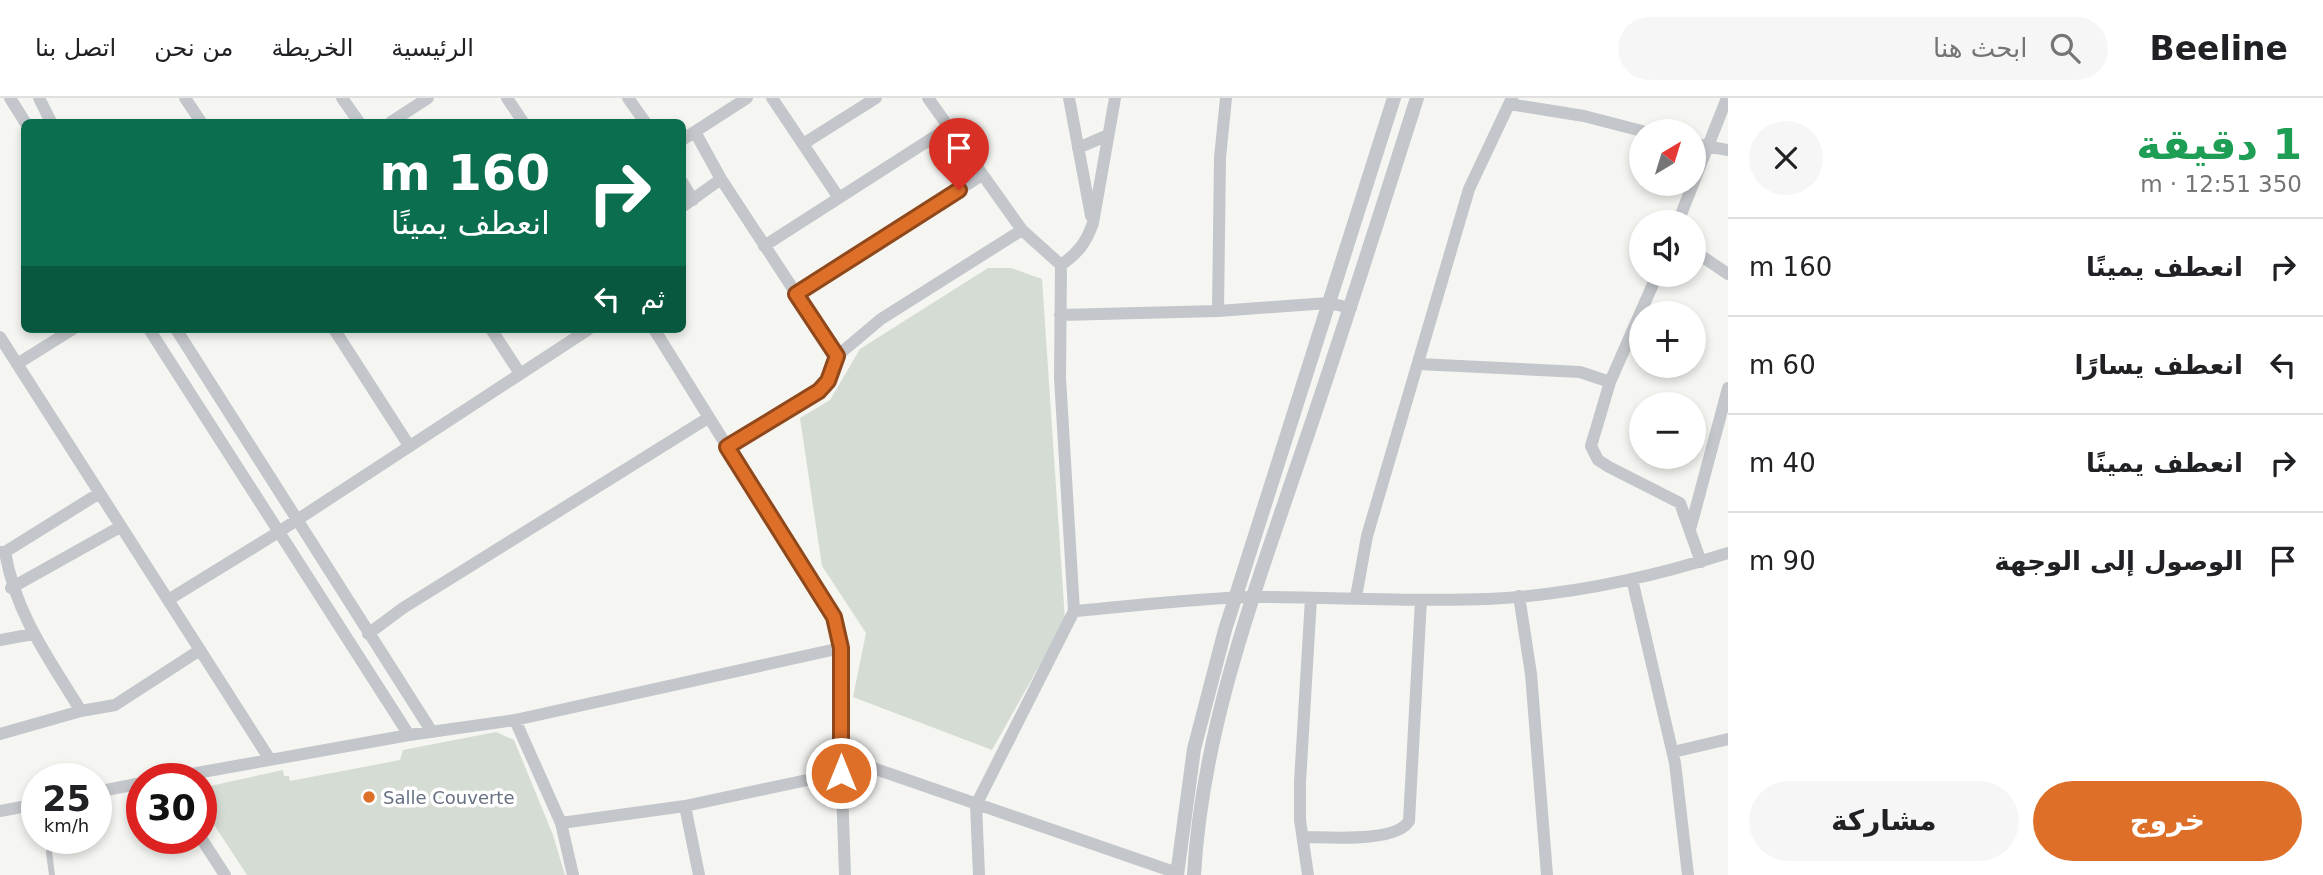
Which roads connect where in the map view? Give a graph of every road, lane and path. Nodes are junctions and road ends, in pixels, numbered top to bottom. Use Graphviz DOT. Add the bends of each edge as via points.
graph roads {
  1 [pos="39,98"];
  2 [pos="186,98"];
  3 [pos="342,98"];
  4 [pos="428,98"];
  5 [pos="507,98"];
  6 [pos="628,98"];
  7 [pos="747,98"];
  8 [pos="772,98"];
  9 [pos="876,98"];
  10 [pos="928,98"];
  11 [pos="1069,98"];
  12 [pos="1115,98"];
  13 [pos="1226,98"];
  14 [pos="1394,98"];
  15 [pos="1417,98"];
  16 [pos="1727,98"];
  17 [pos="12,100"];
  18 [pos="1511,101"];
  19 [pos="0,111"];
  20 [pos="23,119"];
  21 [pos="50,119"];
  22 [pos="199,119"];
  23 [pos="357,119"];
  24 [pos="396,119"];
  25 [pos="521,119"];
  26 [pos="643,119"];
  27 [pos="948,128"];
  28 [pos="1629,128"];
  29 [pos="695,132"];
  30 [pos="1108,135"];
  31 [pos="686,138"];
  32 [pos="803,144"];
  33 [pos="1706,146"];
  34 [pos="1709,147"];
  35 [pos="1078,148"];
  36 [pos="1728,150"];
  37 [pos="982,175"];
  38 [pos="721,179"];
  39 [pos="839,198"];
  40 [pos="688,203"];
  41 [pos="1683,210"];
  42 [pos="1093,223"];
  43 [pos="1022,230"];
  44 [pos="765,246"];
  45 [pos="1706,259"];
  46 [pos="1062,265"];
  47 [pos="1728,274"];
  48 [pos="1652,287"];
  49 [pos="796,294"];
  50 [pos="1328,303"];
  51 [pos="1351,308"];
  52 [pos="1218,311"];
  53 [pos="1060,315"];
  54 [pos="67,333"];
  55 [pos="152,333"];
  56 [pos="178,333"];
  57 [pos="337,333"];
  58 [pos="494,333"];
  59 [pos="582,333"];
  60 [pos="656,333"];
  61 [pos="0,337"];
  62 [pos="837,356"];
  63 [pos="17,364"];
  64 [pos="1419,364"];
  65 [pos="519,372"];
  66 [pos="1610,382"];
  67 [pos="1728,388"];
  68 [pos="708,418"];
  69 [pos="408,444"];
  70 [pos="727,447"];
  71 [pos="98,494"];
  72 [pos="295,520"];
  73 [pos="120,527"];
  74 [pos="1690,528"];
  75 [pos="277,533"];
  76 [pos="2,552"];
  77 [pos="1728,553"];
  78 [pos="1701,562"];
  79 [pos="1632,579"];
  80 [pos="11,588"];
  81 [pos="1518,596"];
  82 [pos="1253,597"];
  83 [pos="1356,597"];
  84 [pos="1236,598"];
  85 [pos="1311,598"];
  86 [pos="168,600"];
  87 [pos="1421,600"];
  88 [pos="1074,611"];
  89 [pos="33,634"];
  90 [pos="368,634"];
  91 [pos="0,640"];
  92 [pos="841,648"];
  93 [pos="200,650"];
  94 [pos="81,710"];
  95 [pos="515,720"];
  96 [pos="432,732"];
  97 [pos="0,734"];
  98 [pos="409,735"];
  99 [pos="1728,739"];
  100 [pos="1673,752"];
  101 [pos="841,757"];
  102 [pos="269,758"];
  103 [pos="217,768"];
  104 [pos="841,773"];
  105 [pos="976,805"];
  106 [pos="685,806"];
  107 [pos="21,807"];
  108 [pos="0,811"];
  109 [pos="561,823"];
  110 [pos="1303,837"];
  111 [pos="49,854"];
  112 [pos="211,854"];
  113 [pos="1177,874"];
  114 [pos="52,875"];
  115 [pos="225,875"];
  116 [pos="573,875"];
  117 [pos="699,875"];
  118 [pos="845,875"];
  119 [pos="979,875"];
  120 [pos="1194,875"];
  121 [pos="1308,875"];
  122 [pos="1547,875"];
  123 [pos="1688,875"];
  1 -- 21 [label="street"];
  2 -- 22 [label="street"];
  3 -- 23 [label="street"];
  4 -- 24 [label="street"];
  5 -- 25 [label="street"];
  6 -- 26 [label="street"];
  7 -- 29 [label="street"];
  8 -- 32 [label="street"];
  9 -- 32 [label="street"];
  10 -- 27 [label="street"];
  11 -- 35 [label="street"];
  12 -- 30 [label="street"];
  13 -- 52 [label="street" via="1220,158"];
  14 -- 50 [label="street"];
  15 -- 51 [label="street"];
  16 -- 34 [label="street"];
  17 -- 19 [label="street"];
  17 -- 20 [label="street"];
  18 -- 28 [label="street"];
  18 -- 64 [label="street" via="1469,189"];
  27 -- 37 [label="street"];
  27 -- 39 [label="street"];
  29 -- 31 [label="street"];
  29 -- 38 [label="street"];
  30 -- 35 [label="street"];
  30 -- 42 [label="street"];
  32 -- 39 [label="street"];
  33 -- 34 [label="street"];
  34 -- 36 [label="street"];
  34 -- 41 [label="street"];
  35 -- 42 [label="street"];
  37 -- 43 [label="street"];
  37 -- 49 [label="street"];
  38 -- 40 [label="street"];
  38 -- 44 [label="street"];
  39 -- 44 [label="street"];
  42 -- 46 [label="street" via="1077,254"];
  43 -- 46 [label="street"];
  43 -- 62 [label="street" via="881,319"];
  44 -- 49 [label="street"];
  45 -- 47 [label="street"];
  46 -- 53 [label="street"];
  48 -- 66 [label="street"];
  49 -- 62 [label="street"];
  50 -- 51 [label="street"];
  50 -- 52 [label="street"];
  50 -- 84 [label="street"];
  51 -- 82 [label="street"];
  52 -- 53 [label="street"];
  53 -- 88 [label="street"];
  54 -- 63 [label="street"];
  55 -- 75 [label="street"];
  56 -- 72 [label="street"];
  57 -- 69 [label="street"];
  58 -- 65 [label="street"];
  59 -- 65 [label="street"];
  60 -- 68 [label="street"];
  61 -- 63 [label="street"];
  62 -- 70 [label="street" via="819,391"];
  63 -- 71 [label="street"];
  64 -- 66 [label="street" via="1580,372"];
  64 -- 83 [label="street" via="1367,536"];
  65 -- 69 [label="street"];
  66 -- 74 [label="street" via="1591,437 1594,454 1635,483 1677,501"];
  67 -- 74 [label="street"];
  68 -- 70 [label="street"];
  68 -- 90 [label="street" via="402,608"];
  69 -- 72 [label="street"];
  70 -- 92 [label="street" via="834,617"];
  71 -- 73 [label="street"];
  71 -- 76 [label="street"];
  72 -- 75 [label="street"];
  72 -- 90 [label="street"];
  73 -- 80 [label="street"];
  73 -- 86 [label="street"];
  74 -- 78 [label="street"];
  75 -- 86 [label="street"];
  75 -- 98 [label="street"];
  76 -- 80 [label="street"];
  77 -- 78 [label="street"];
  78 -- 79 [label="street"];
  79 -- 81 [label="street"];
  79 -- 100 [label="street"];
  80 -- 89 [label="street"];
  81 -- 87 [label="street"];
  81 -- 122 [label="street" via="1531,674"];
  82 -- 84 [label="street"];
  82 -- 85 [label="street"];
  82 -- 120 [label="street" via="1208,759"];
  83 -- 85 [label="street"];
  83 -- 87 [label="street"];
  84 -- 88 [label="street"];
  84 -- 113 [label="street" via="1194,749"];
  85 -- 110 [label="street" via="1300,782"];
  86 -- 93 [label="street"];
  87 -- 110 [label="street" via="1409,821 1400,830 1376,836"];
  88 -- 105 [label="street"];
  89 -- 91 [label="street"];
  89 -- 94 [label="street"];
  90 -- 96 [label="street"];
  92 -- 95 [label="street"];
  92 -- 101 [label="street"];
  93 -- 94 [label="street" via="120,702"];
  93 -- 102 [label="street"];
  94 -- 97 [label="street"];
  95 -- 96 [label="street"];
  95 -- 109 [label="street"];
  96 -- 98 [label="street"];
  98 -- 102 [label="street"];
  99 -- 100 [label="street"];
  100 -- 123 [label="street"];
  101 -- 104 [label="street"];
  101 -- 105 [label="street"];
  102 -- 103 [label="street"];
  104 -- 106 [label="street"];
  104 -- 118 [label="street"];
  105 -- 113 [label="street"];
  105 -- 119 [label="street"];
  106 -- 109 [label="street"];
  106 -- 117 [label="street"];
  107 -- 108 [label="street"];
  109 -- 116 [label="street"];
  110 -- 121 [label="street"];
  111 -- 114 [label="lane"];
  112 -- 115 [label="street"];
}
